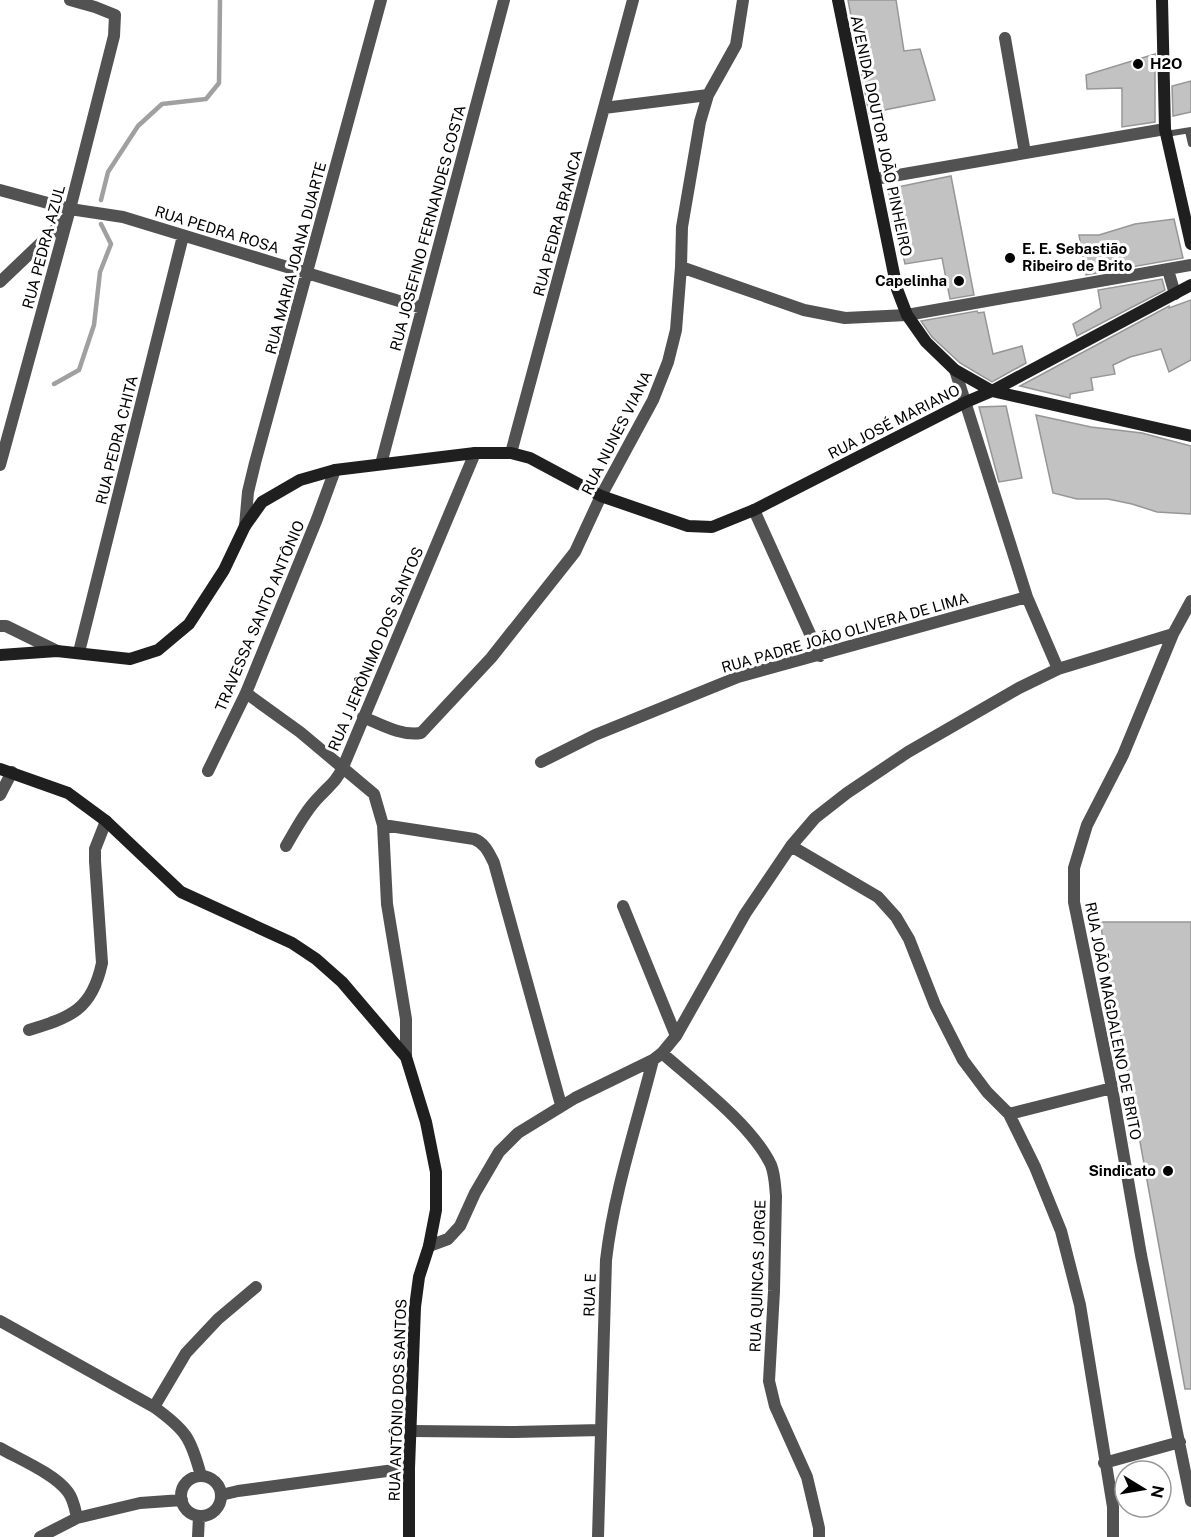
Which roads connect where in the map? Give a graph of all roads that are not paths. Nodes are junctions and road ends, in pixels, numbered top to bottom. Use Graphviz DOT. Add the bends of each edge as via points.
graph roads {
  1 [pos="70,0"];
  2 [pos="381,0"];
  3 [pos="504,0"];
  4 [pos="633,0"];
  5 [pos="743,0"];
  6 [pos="838,0"];
  7 [pos="1162,0"];
  8 [pos="1005,38"];
  9 [pos="708,95"];
  10 [pos="604,108"];
  11 [pos="1166,131"];
  12 [pos="1190,131"];
  13 [pos="1191,144"];
  14 [pos="1026,153"];
  15 [pos="875,179"];
  16 [pos="0,190"];
  17 [pos="69,213"];
  18 [pos="1188,218"];
  19 [pos="183,236"];
  20 [pos="1191,244"];
  21 [pos="1191,265"];
  22 [pos="681,267"];
  23 [pos="1168,270"];
  24 [pos="308,273"];
  25 [pos="0,282"];
  26 [pos="1191,285"];
  27 [pos="1175,294"];
  28 [pos="422,308"];
  29 [pos="907,315"];
  30 [pos="955,370"];
  31 [pos="992,391"];
  32 [pos="966,402"];
  33 [pos="1191,436"];
  34 [pos="475,453"];
  35 [pos="511,453"];
  36 [pos="381,464"];
  37 [pos="0,465"];
  38 [pos="335,470"];
  39 [pos="601,496"];
  40 [pos="754,510"];
  41 [pos="245,526"];
  42 [pos="1027,597"];
  43 [pos="1191,601"];
  44 [pos="0,612"];
  45 [pos="3,626"];
  46 [pos="1173,634"];
  47 [pos="57,651"];
  48 [pos="79,652"];
  49 [pos="0,655"];
  50 [pos="820,656"];
  51 [pos="1058,669"];
  52 [pos="246,693"];
  53 [pos="363,717"];
  54 [pos="541,762"];
  55 [pos="343,767"];
  56 [pos="6,771"];
  57 [pos="208,771"];
  58 [pos="0,795"];
  59 [pos="106,821"];
  60 [pos="383,825"];
  61 [pos="286,846"];
  62 [pos="791,846"];
  63 [pos="623,906"];
  64 [pos="28,1030"];
  65 [pos="676,1036"];
  66 [pos="406,1057"];
  67 [pos="658,1057"];
  68 [pos="1112,1088"];
  69 [pos="561,1105"];
  70 [pos="1009,1114"];
  71 [pos="429,1246"];
  72 [pos="256,1287"];
  73 [pos="0,1322"];
  74 [pos="154,1407"];
  75 [pos="601,1430"];
  76 [pos="412,1431"];
  77 [pos="1180,1442"];
  78 [pos="0,1448"];
  79 [pos="1104,1463"];
  80 [pos="409,1468"];
  81 [pos="201,1476"];
  82 [pos="221,1495"];
  83 [pos="182,1500"];
  84 [pos="1191,1501"];
  85 [pos="199,1515"];
  86 [pos="77,1518"];
  87 [pos="40,1537"];
  88 [pos="198,1537"];
  89 [pos="409,1537"];
  90 [pos="598,1537"];
  91 [pos="819,1537"];
  92 [pos="1113,1537"];
  1 -- 17 [label="street, RUA PEDRA AZUL" via="114,15 114,36"];
  2 -- 24 [label="street, RUA MARIA JOANA DUARTE"];
  3 -- 28 [label="street, RUA JOSEFINO FERNANDES COSTA"];
  4 -- 10 [label="street, RUA PEDRA BRANCA"];
  5 -- 9 [label="street, RUA NUNES VIANA" via="736,45"];
  6 -- 15 [label="street, AVENIDA DOUTOR JOÃO PINHEIRO"];
  7 -- 11 [label="street"];
  8 -- 14 [label="street"];
  9 -- 10 [label="street"];
  9 -- 22 [label="street, RUA NUNES VIANA" via="682,227"];
  10 -- 35 [label="street, RUA PEDRA BRANCA"];
  11 -- 12 [label="lane"];
  11 -- 14 [label="street"];
  11 -- 18 [label="street"];
  12 -- 13 [label="lane"];
  14 -- 15 [label="street"];
  15 -- 29 [label="street, AVENIDA DOUTOR JOÃO PINHEIRO" via="897,289"];
  16 -- 17 [label="street, RUA PEDRA ROSA"];
  17 -- 19 [label="street, RUA PEDRA ROSA" via="123,217"];
  17 -- 25 [label="street"];
  17 -- 37 [label="street, RUA PEDRA AZUL"];
  18 -- 20 [label="street"];
  19 -- 24 [label="street, RUA PEDRA ROSA"];
  19 -- 48 [label="street, RUA PEDRA CHITA"];
  21 -- 23 [label="street"];
  22 -- 29 [label="street" via="826,316"];
  22 -- 39 [label="street, RUA NUNES VIANA" via="676,330 668,362 653,400"];
  23 -- 27 [label="street"];
  23 -- 29 [label="street"];
  24 -- 28 [label="street, RUA PEDRA ROSA"];
  24 -- 41 [label="street, RUA MARIA JOANA DUARTE" via="255,463"];
  26 -- 27 [label="street, RUA JOSÉ MARIANO"];
  27 -- 31 [label="street, RUA JOSÉ MARIANO"];
  28 -- 36 [label="street, RUA JOSEFINO FERNANDES COSTA"];
  29 -- 30 [label="street, AVENIDA DOUTOR JOÃO PINHEIRO" via="926,342"];
  30 -- 31 [label="street, AVENIDA DOUTOR JOÃO PINHEIRO"];
  30 -- 32 [label="street"];
  31 -- 32 [label="street, RUA JOSÉ MARIANO"];
  31 -- 33 [label="street, AVENIDA DOUTOR JOÃO PINHEIRO"];
  32 -- 40 [label="street, RUA JOSÉ MARIANO"];
  32 -- 42 [label="street"];
  34 -- 35 [label="street"];
  34 -- 36 [label="street"];
  34 -- 53 [label="street, RUA J JERÔNIMO DOS SANTOS"];
  35 -- 39 [label="street" via="530,458"];
  36 -- 38 [label="street"];
  38 -- 41 [label="street" via="282,489 262,502"];
  38 -- 52 [label="street, TRAVESSA SANTO ANTÔNIO"];
  39 -- 40 [label="street, RUA JOSÉ MARIANO" via="698,527 712,526"];
  39 -- 53 [label="street, RUA NUNES VIANA" via="575,552 491,658 428,728 422,733 401,732"];
  40 -- 50 [label="street"];
  41 -- 48 [label="street" via="224,570 189,624 158,650 130,659"];
  42 -- 50 [label="street, RUA PADRE JOÃO OLIVERA DE LIMA"];
  42 -- 51 [label="street"];
  43 -- 46 [label="street, RUA JOÃO MAGDALENO DE BRITO"];
  44 -- 45 [label="street"];
  45 -- 47 [label="street"];
  46 -- 51 [label="street"];
  46 -- 68 [label="street, RUA JOÃO MAGDALENO DE BRITO" via="1123,754 1087,825 1074,868 1074,902"];
  47 -- 48 [label="street"];
  47 -- 49 [label="street"];
  50 -- 54 [label="street, RUA PADRE JOÃO OLIVERA DE LIMA" via="738,677 595,735"];
  51 -- 62 [label="street" via="908,752 815,818"];
  52 -- 55 [label="street"];
  52 -- 57 [label="street, TRAVESSA SANTO ANTÔNIO"];
  53 -- 55 [label="street, RUA J JERÔNIMO DOS SANTOS"];
  55 -- 60 [label="street" via="374,794"];
  55 -- 61 [label="street, RUA J JERÔNIMO DOS SANTOS" via="337,781 301,819"];
  56 -- 58 [label="street"];
  56 -- 59 [label="street, RUA ANTÔNIO DOS SANTOS" via="68,793"];
  59 -- 64 [label="street" via="95,849 102,963 98,981 76,1011"];
  59 -- 66 [label="street, RUA ANTÔNIO DOS SANTOS" via="182,892 316,959 342,982"];
  60 -- 66 [label="street" via="388,914 406,1019"];
  60 -- 69 [label="street" via="474,839 487,849"];
  62 -- 65 [label="street" via="745,914"];
  62 -- 70 [label="street" via="878,897 896,917 963,1060"];
  63 -- 65 [label="street"];
  65 -- 67 [label="street"];
  66 -- 71 [label="street, RUA ANTÔNIO DOS SANTOS" via="436,1172 436,1210"];
  67 -- 69 [label="street"];
  67 -- 75 [label="street, RUA E" via="612,1211 606,1260"];
  67 -- 91 [label="street, RUA QUINCAS JORGE" via="755,1138 772,1167 776,1197 769,1381 807,1477"];
  68 -- 70 [label="street"];
  68 -- 77 [label="street, RUA JOÃO MAGDALENO DE BRITO"];
  69 -- 71 [label="street" via="510,1140 475,1193 460,1226 448,1239"];
  70 -- 79 [label="street" via="1061,1231 1080,1305"];
  71 -- 76 [label="street, RUA ANTÔNIO DOS SANTOS" via="415,1307"];
  72 -- 74 [label="street" via="186,1353"];
  73 -- 74 [label="street"];
  74 -- 81 [label="street" via="177,1424 194,1448"];
  75 -- 76 [label="street"];
  75 -- 90 [label="street, RUA E"];
  76 -- 80 [label="street, RUA ANTÔNIO DOS SANTOS"];
  77 -- 79 [label="street"];
  77 -- 84 [label="street, RUA JOÃO MAGDALENO DE BRITO"];
  78 -- 86 [label="street" via="58,1482 71,1498"];
  79 -- 92 [label="street" via="1113,1507"];
  80 -- 82 [label="street"];
  80 -- 89 [label="street, RUA ANTÔNIO DOS SANTOS"];
  81 -- 82 [label="street" via="212,1479"];
  81 -- 83 [label="street" via="186,1483"];
  82 -- 85 [label="street" via="217,1508"];
  83 -- 85 [label="street" via="187,1510"];
  83 -- 86 [label="street" via="140,1503"];
  85 -- 88 [label="street"];
  86 -- 87 [label="street"];
}
